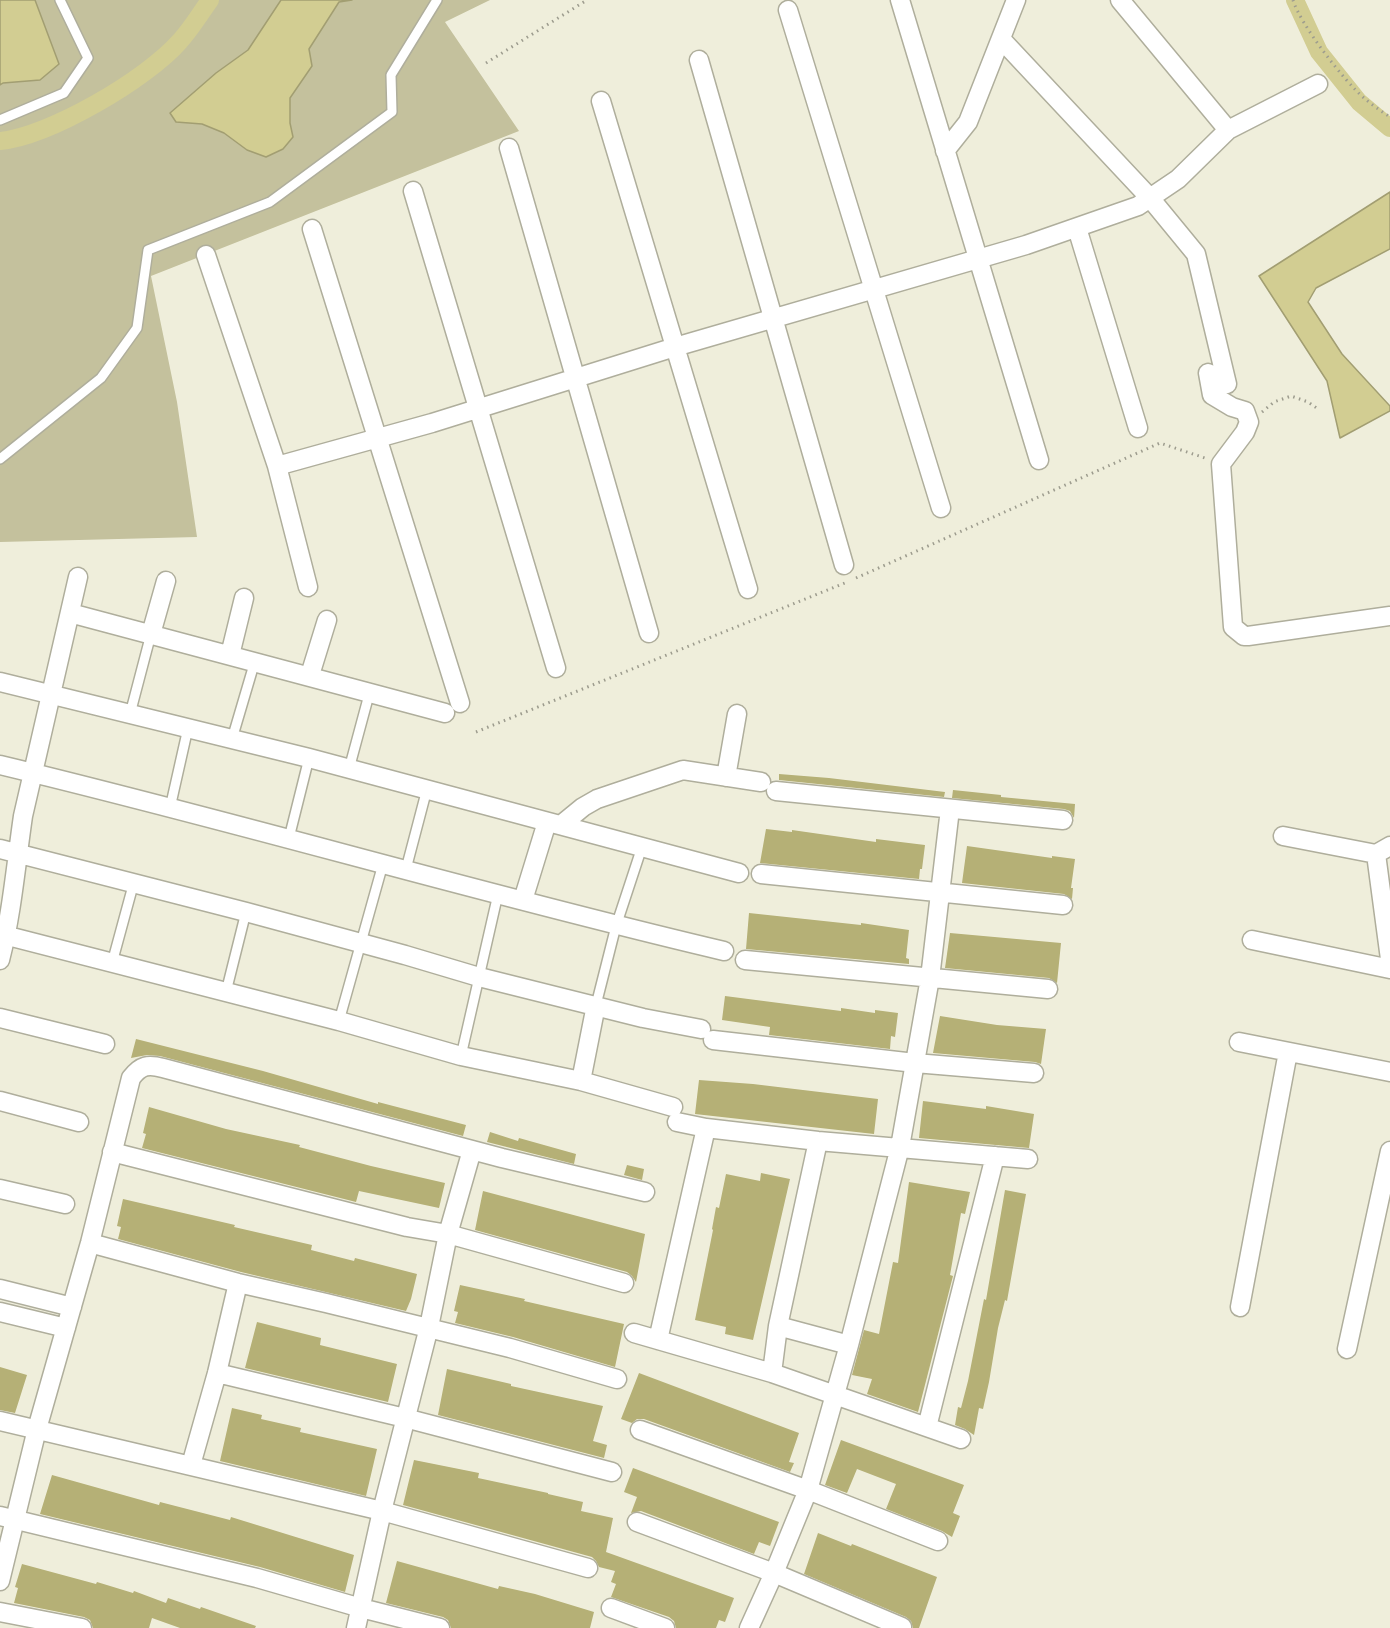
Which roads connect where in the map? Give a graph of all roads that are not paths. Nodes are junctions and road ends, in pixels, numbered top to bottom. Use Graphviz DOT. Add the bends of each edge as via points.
graph roads {
  1 [pos="60,0"];
  2 [pos="437,0"];
  3 [pos="900,0"];
  4 [pos="1016,0"];
  5 [pos="1120,0"];
  6 [pos="788,10"];
  7 [pos="1001,39"];
  8 [pos="699,60"];
  9 [pos="1318,84"];
  10 [pos="601,101"];
  11 [pos="0,120"];
  12 [pos="1228,130"];
  13 [pos="509,148"];
  14 [pos="945,151"];
  15 [pos="413,191"];
  16 [pos="1150,198"];
  17 [pos="1077,228"];
  18 [pos="312,229"];
  19 [pos="206,255"];
  20 [pos="978,259"];
  21 [pos="874,289"];
  22 [pos="773,318"];
  23 [pos="675,347"];
  24 [pos="1208,373"];
  25 [pos="575,378"];
  26 [pos="1227,384"];
  27 [pos="478,408"];
  28 [pos="1138,428"];
  29 [pos="378,438"];
  30 [pos="0,459"];
  31 [pos="1039,460"];
  32 [pos="277,466"];
  33 [pos="942,508"];
  34 [pos="844,565"];
  35 [pos="78,577"];
  36 [pos="166,581"];
  37 [pos="308,587"];
  38 [pos="748,589"];
  39 [pos="244,598"];
  40 [pos="70,613"];
  41 [pos="1390,616"];
  42 [pos="327,620"];
  43 [pos="649,633"];
  44 [pos="151,634"];
  45 [pos="230,655"];
  46 [pos="255,661"];
  47 [pos="556,668"];
  48 [pos="310,675"];
  49 [pos="0,682"];
  50 [pos="370,691"];
  51 [pos="51,694"];
  52 [pos="130,714"];
  53 [pos="737,714"];
  54 [pos="188,728"];
  55 [pos="232,739"];
  56 [pos="309,758"];
  57 [pos="0,765"];
  58 [pos="349,769"];
  59 [pos="33,773"];
  60 [pos="726,777"];
  61 [pos="427,789"];
  62 [pos="170,808"];
  63 [pos="950,809"];
  64 [pos="1063,820"];
  65 [pos="554,824"];
  66 [pos="1283,836"];
  67 [pos="289,838"];
  68 [pos="642,847"];
  69 [pos="0,849"];
  70 [pos="1383,850"];
  71 [pos="19,854"];
  72 [pos="383,864"];
  73 [pos="406,869"];
  74 [pos="739,873"];
  75 [pos="761,874"];
  76 [pos="134,882"];
  77 [pos="940,891"];
  78 [pos="498,894"];
  79 [pos="523,900"];
  80 [pos="1063,905"];
  81 [pos="246,912"];
  82 [pos="616,926"];
  83 [pos="3,935"];
  84 [pos="1252,940"];
  85 [pos="362,944"];
  86 [pos="724,951"];
  87 [pos="1390,959"];
  88 [pos="0,960"];
  89 [pos="745,960"];
  90 [pos="111,963"];
  91 [pos="1390,969"];
  92 [pos="479,977"];
  93 [pos="930,978"];
  94 [pos="1048,988"];
  95 [pos="226,992"];
  96 [pos="596,1005"];
  97 [pos="0,1018"];
  98 [pos="339,1021"];
  99 [pos="1239,1042"];
  100 [pos="105,1044"];
  101 [pos="1288,1052"];
  102 [pos="461,1056"];
  103 [pos="915,1063"];
  104 [pos="1390,1072"];
  105 [pos="1034,1073"];
  106 [pos="581,1081"];
  107 [pos="0,1101"];
  108 [pos="79,1122"];
  109 [pos="706,1128"];
  110 [pos="818,1141"];
  111 [pos="900,1147"];
  112 [pos="471,1150"];
  113 [pos="1390,1151"];
  114 [pos="112,1152"];
  115 [pos="995,1156"];
  116 [pos="1028,1159"];
  117 [pos="0,1189"];
  118 [pos="645,1192"];
  119 [pos="65,1204"];
  120 [pos="447,1234"];
  121 [pos="90,1243"];
  122 [pos="624,1282"];
  123 [pos="238,1283"];
  124 [pos="0,1289"];
  125 [pos="72,1307"];
  126 [pos="1240,1307"];
  127 [pos="0,1312"];
  128 [pos="778,1326"];
  129 [pos="429,1327"];
  130 [pos="66,1328"];
  131 [pos="634,1333"];
  132 [pos="658,1340"];
  133 [pos="849,1345"];
  134 [pos="1347,1349"];
  135 [pos="217,1373"];
  136 [pos="772,1373"];
  137 [pos="617,1379"];
  138 [pos="835,1396"];
  139 [pos="405,1418"];
  140 [pos="0,1421"];
  141 [pos="927,1427"];
  142 [pos="37,1429"];
  143 [pos="640,1430"];
  144 [pos="961,1438"];
  145 [pos="191,1465"];
  146 [pos="612,1472"];
  147 [pos="808,1490"];
  148 [pos="382,1511"];
  149 [pos="8,1517"];
  150 [pos="637,1522"];
  151 [pos="938,1541"];
  152 [pos="588,1568"];
  153 [pos="774,1573"];
  154 [pos="0,1581"];
  155 [pos="361,1608"];
  156 [pos="610,1608"];
  157 [pos="0,1612"];
  158 [pos="902,1627"];
  159 [pos="82,1628"];
  160 [pos="356,1628"];
  161 [pos="440,1628"];
  162 [pos="665,1628"];
  163 [pos="748,1628"];
  1 -- 11 [label="lane" via="88,58 64,93"];
  2 -- 30 [label="lane" via="391,75 392,112 270,202 148,250 137,328 101,378"];
  3 -- 14 [label="street"];
  4 -- 7 [label="street"];
  5 -- 12 [label="street"];
  6 -- 21 [label="street"];
  7 -- 14 [label="street" via="968,122"];
  7 -- 16 [label="street"];
  8 -- 22 [label="street"];
  9 -- 12 [label="street"];
  10 -- 23 [label="street"];
  12 -- 16 [label="street" via="1178,179"];
  13 -- 25 [label="street"];
  14 -- 20 [label="street"];
  15 -- 27 [label="street"];
  16 -- 17 [label="street"];
  16 -- 26 [label="street" via="1196,254"];
  17 -- 20 [label="street"];
  17 -- 28 [label="street"];
  18 -- 29 [label="street"];
  19 -- 32 [label="street"];
  20 -- 21 [label="street"];
  20 -- 31 [label="street"];
  21 -- 22 [label="street"];
  21 -- 33 [label="street"];
  22 -- 23 [label="street"];
  22 -- 34 [label="street"];
  23 -- 25 [label="street"];
  23 -- 38 [label="street"];
  24 -- 41 [label="street" via="1212,394 1245,411 1249,422 1221,464 1233,627 1248,636"];
  25 -- 27 [label="street"];
  25 -- 43 [label="street"];
  27 -- 29 [label="street"];
  27 -- 47 [label="street"];
  29 -- 32 [label="street"];
  29 -- 50 [label="street" via="453,708"];
  32 -- 37 [label="street"];
  35 -- 40 [label="street"];
  36 -- 44 [label="street"];
  39 -- 45 [label="street"];
  40 -- 44 [label="street"];
  40 -- 51 [label="street"];
  42 -- 48 [label="street"];
  44 -- 45 [label="street"];
  44 -- 52 [label="lane"];
  45 -- 46 [label="street"];
  46 -- 48 [label="street"];
  46 -- 55 [label="lane"];
  48 -- 50 [label="street"];
  49 -- 51 [label="street"];
  50 -- 58 [label="lane"];
  51 -- 52 [label="street"];
  51 -- 59 [label="street"];
  52 -- 54 [label="street"];
  53 -- 60 [label="street"];
  54 -- 55 [label="street"];
  54 -- 62 [label="lane"];
  55 -- 56 [label="street"];
  56 -- 58 [label="street"];
  56 -- 67 [label="lane"];
  57 -- 59 [label="street"];
  58 -- 61 [label="street"];
  59 -- 62 [label="street"];
  59 -- 71 [label="street"];
  60 -- 63 [label="street"];
  60 -- 65 [label="street" via="683,770 597,799"];
  61 -- 65 [label="street"];
  61 -- 73 [label="lane"];
  62 -- 67 [label="street"];
  63 -- 64 [label="street"];
  63 -- 77 [label="street"];
  65 -- 68 [label="street"];
  65 -- 79 [label="street"];
  66 -- 70 [label="street"];
  67 -- 72 [label="street"];
  68 -- 74 [label="street"];
  68 -- 82 [label="lane"];
  69 -- 71 [label="street"];
  70 -- 87 [label="street"];
  71 -- 76 [label="street"];
  71 -- 83 [label="street"];
  72 -- 73 [label="street"];
  72 -- 85 [label="lane"];
  73 -- 78 [label="street"];
  75 -- 77 [label="street"];
  76 -- 81 [label="street"];
  76 -- 90 [label="lane"];
  77 -- 80 [label="street"];
  77 -- 93 [label="street"];
  78 -- 79 [label="street"];
  78 -- 92 [label="lane"];
  79 -- 82 [label="street"];
  81 -- 85 [label="street"];
  81 -- 95 [label="lane"];
  82 -- 86 [label="street"];
  82 -- 96 [label="lane"];
  83 -- 88 [label="street"];
  83 -- 90 [label="street"];
  84 -- 91 [label="street"];
  85 -- 92 [label="street"];
  85 -- 98 [label="lane"];
  89 -- 93 [label="street"];
  90 -- 95 [label="street"];
  92 -- 96 [label="street"];
  92 -- 102 [label="lane"];
  93 -- 94 [label="street"];
  93 -- 103 [label="street"];
  95 -- 98 [label="street"];
  96 -- 103 [label="street" via="707,1034"];
  96 -- 106 [label="street"];
  97 -- 100 [label="street"];
  98 -- 102 [label="street"];
  99 -- 101 [label="street"];
  101 -- 104 [label="street"];
  101 -- 126 [label="street"];
  102 -- 106 [label="street"];
  103 -- 105 [label="street"];
  103 -- 111 [label="street"];
  106 -- 109 [label="street"];
  107 -- 108 [label="street"];
  109 -- 110 [label="street"];
  109 -- 132 [label="street"];
  110 -- 111 [label="street"];
  110 -- 128 [label="street"];
  111 -- 115 [label="street"];
  111 -- 133 [label="street"];
  112 -- 114 [label="street" via="149,1065 132,1078"];
  112 -- 118 [label="street"];
  112 -- 120 [label="street"];
  113 -- 134 [label="street"];
  114 -- 120 [label="street"];
  114 -- 121 [label="street"];
  115 -- 116 [label="street"];
  115 -- 141 [label="street"];
  117 -- 119 [label="street"];
  120 -- 122 [label="street"];
  120 -- 129 [label="street"];
  121 -- 123 [label="street"];
  121 -- 125 [label="street"];
  123 -- 129 [label="street"];
  123 -- 135 [label="street"];
  124 -- 125 [label="street"];
  125 -- 130 [label="street"];
  127 -- 130 [label="street"];
  128 -- 133 [label="street"];
  128 -- 136 [label="street"];
  129 -- 137 [label="street"];
  129 -- 139 [label="street"];
  130 -- 142 [label="street"];
  131 -- 132 [label="street"];
  132 -- 136 [label="street"];
  133 -- 138 [label="street"];
  135 -- 139 [label="street"];
  135 -- 145 [label="street"];
  136 -- 138 [label="street"];
  138 -- 141 [label="street"];
  138 -- 147 [label="street"];
  139 -- 146 [label="street"];
  139 -- 148 [label="street"];
  140 -- 142 [label="street"];
  141 -- 144 [label="street"];
  142 -- 145 [label="street"];
  142 -- 149 [label="street"];
  143 -- 147 [label="street"];
  145 -- 148 [label="street"];
  147 -- 151 [label="street"];
  147 -- 153 [label="street"];
  148 -- 152 [label="street"];
  148 -- 155 [label="street"];
  149 -- 154 [label="street"];
  149 -- 155 [label="street" via="257,1578"];
  150 -- 153 [label="street"];
  153 -- 158 [label="street"];
  153 -- 163 [label="street"];
  155 -- 160 [label="street"];
  155 -- 161 [label="street"];
  156 -- 162 [label="street"];
  157 -- 159 [label="street"];
}
